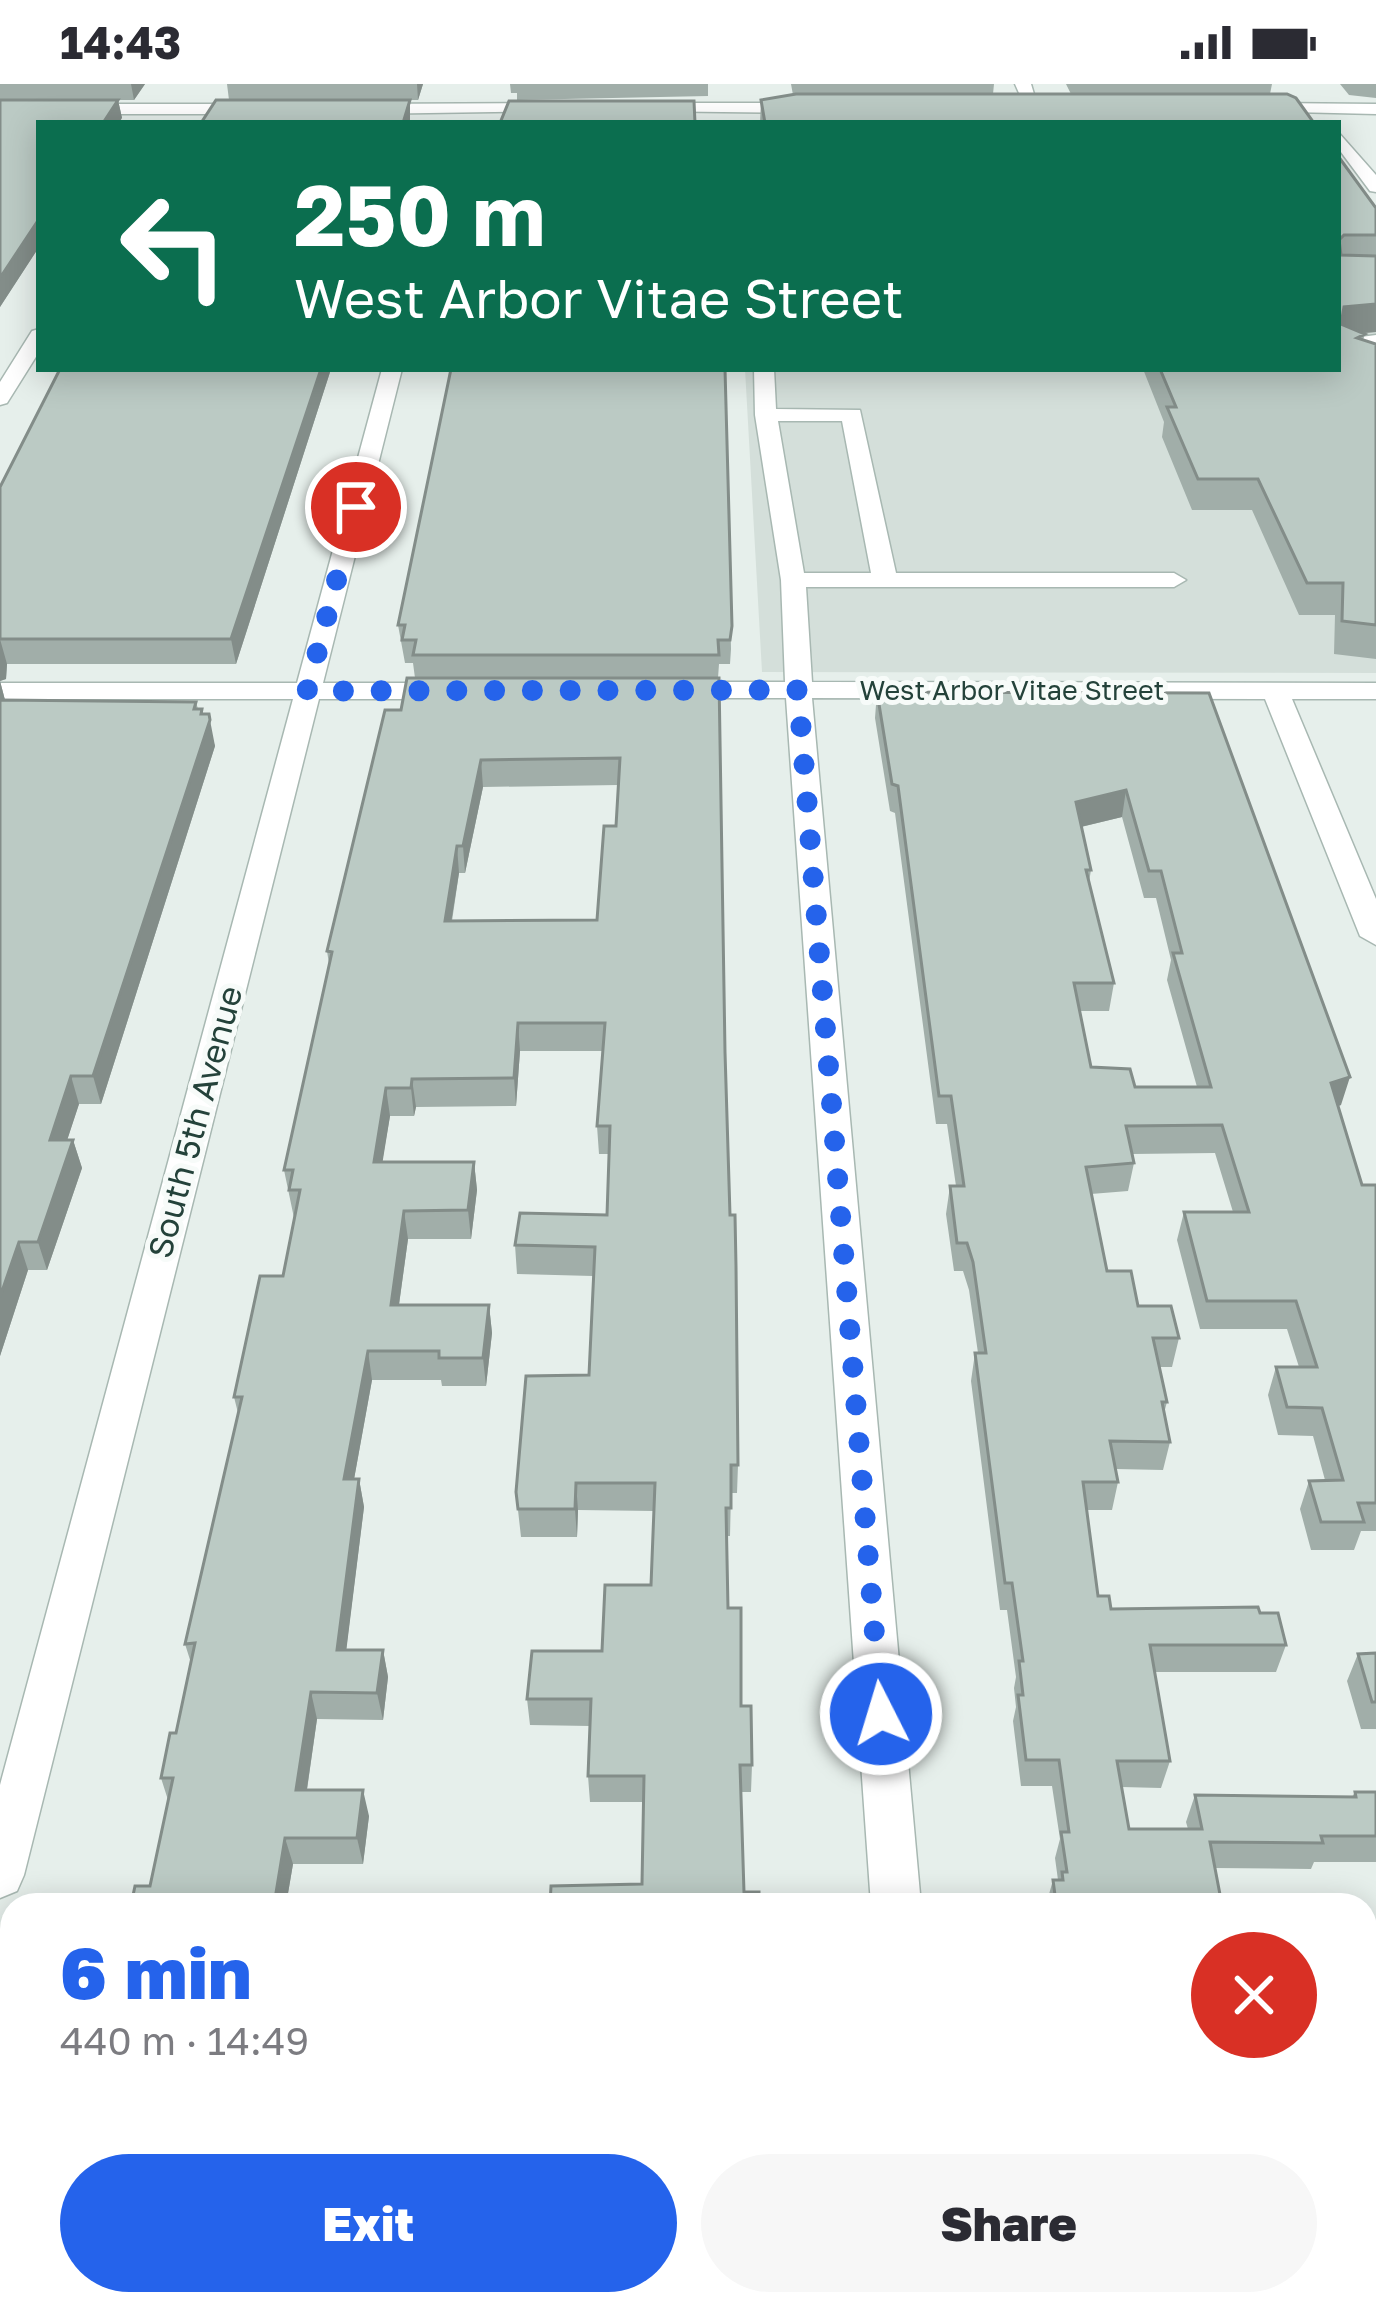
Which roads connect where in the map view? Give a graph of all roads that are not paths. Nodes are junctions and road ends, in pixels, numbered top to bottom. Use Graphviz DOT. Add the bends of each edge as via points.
graph roads {
  1 [pos="190,84"];
  2 [pos="468,84"];
  3 [pos="748,84"];
  4 [pos="1023,84"];
  5 [pos="1298,84"];
  6 [pos="572,108"];
  7 [pos="616,108"];
  8 [pos="750,108"];
  9 [pos="820,108"];
  10 [pos="1010,108"];
  11 [pos="1033,108"];
  12 [pos="1057,108"];
  13 [pos="1246,108"];
  14 [pos="0,109"];
  15 [pos="270,109"];
  16 [pos="342,109"];
  17 [pos="1375,110"];
  18 [pos="170,116"];
  19 [pos="459,116"];
  20 [pos="729,116"];
  21 [pos="1322,116"];
  22 [pos="1341,142"];
  23 [pos="1368,184"];
  24 [pos="36,339"];
  25 [pos="1376,340"];
  26 [pos="1376,359"];
  27 [pos="391,372"];
  28 [pos="764,372"];
  29 [pos="0,399"];
  30 [pos="766,415"];
  31 [pos="793,580"];
  32 [pos="885,580"];
  33 [pos="1174,580"];
  34 [pos="798,690"];
  35 [pos="0,691"];
  36 [pos="307,691"];
  37 [pos="471,691"];
  38 [pos="634,691"];
  39 [pos="1275,691"];
  40 [pos="1376,691"];
  41 [pos="1376,936"];
  42 [pos="0,1874"];
  43 [pos="895,1893"];
  1 -- 18 [label="street"];
  2 -- 19 [label="street"];
  3 -- 8 [label="street"];
  4 -- 11 [label="street"];
  5 -- 21 [label="street"];
  6 -- 19 [label="street"];
  7 -- 20 [label="street"];
  8 -- 9 [label="street"];
  8 -- 20 [label="street"];
  10 -- 11 [label="street"];
  11 -- 12 [label="street"];
  13 -- 21 [label="street"];
  14 -- 18 [label="street"];
  15 -- 18 [label="street"];
  16 -- 19 [label="street"];
  17 -- 21 [label="street"];
  22 -- 23 [label="street"];
  24 -- 29 [label="street"];
  25 -- 26 [label="street" via="1342,345"];
  27 -- 36 [label="street, South 5th Avenue"];
  28 -- 30 [label="street"];
  30 -- 31 [label="street"];
  30 -- 32 [label="street" via="852,415"];
  31 -- 32 [label="street"];
  31 -- 34 [label="street"];
  32 -- 33 [label="street"];
  34 -- 38 [label="street, West Arbor Vitae Street"];
  34 -- 39 [label="street, West Arbor Vitae Street"];
  34 -- 43 [label="street"];
  35 -- 36 [label="street"];
  36 -- 37 [label="street"];
  36 -- 42 [label="street, South 5th Avenue"];
  39 -- 40 [label="street, West Arbor Vitae Street"];
  39 -- 41 [label="street"];
}
